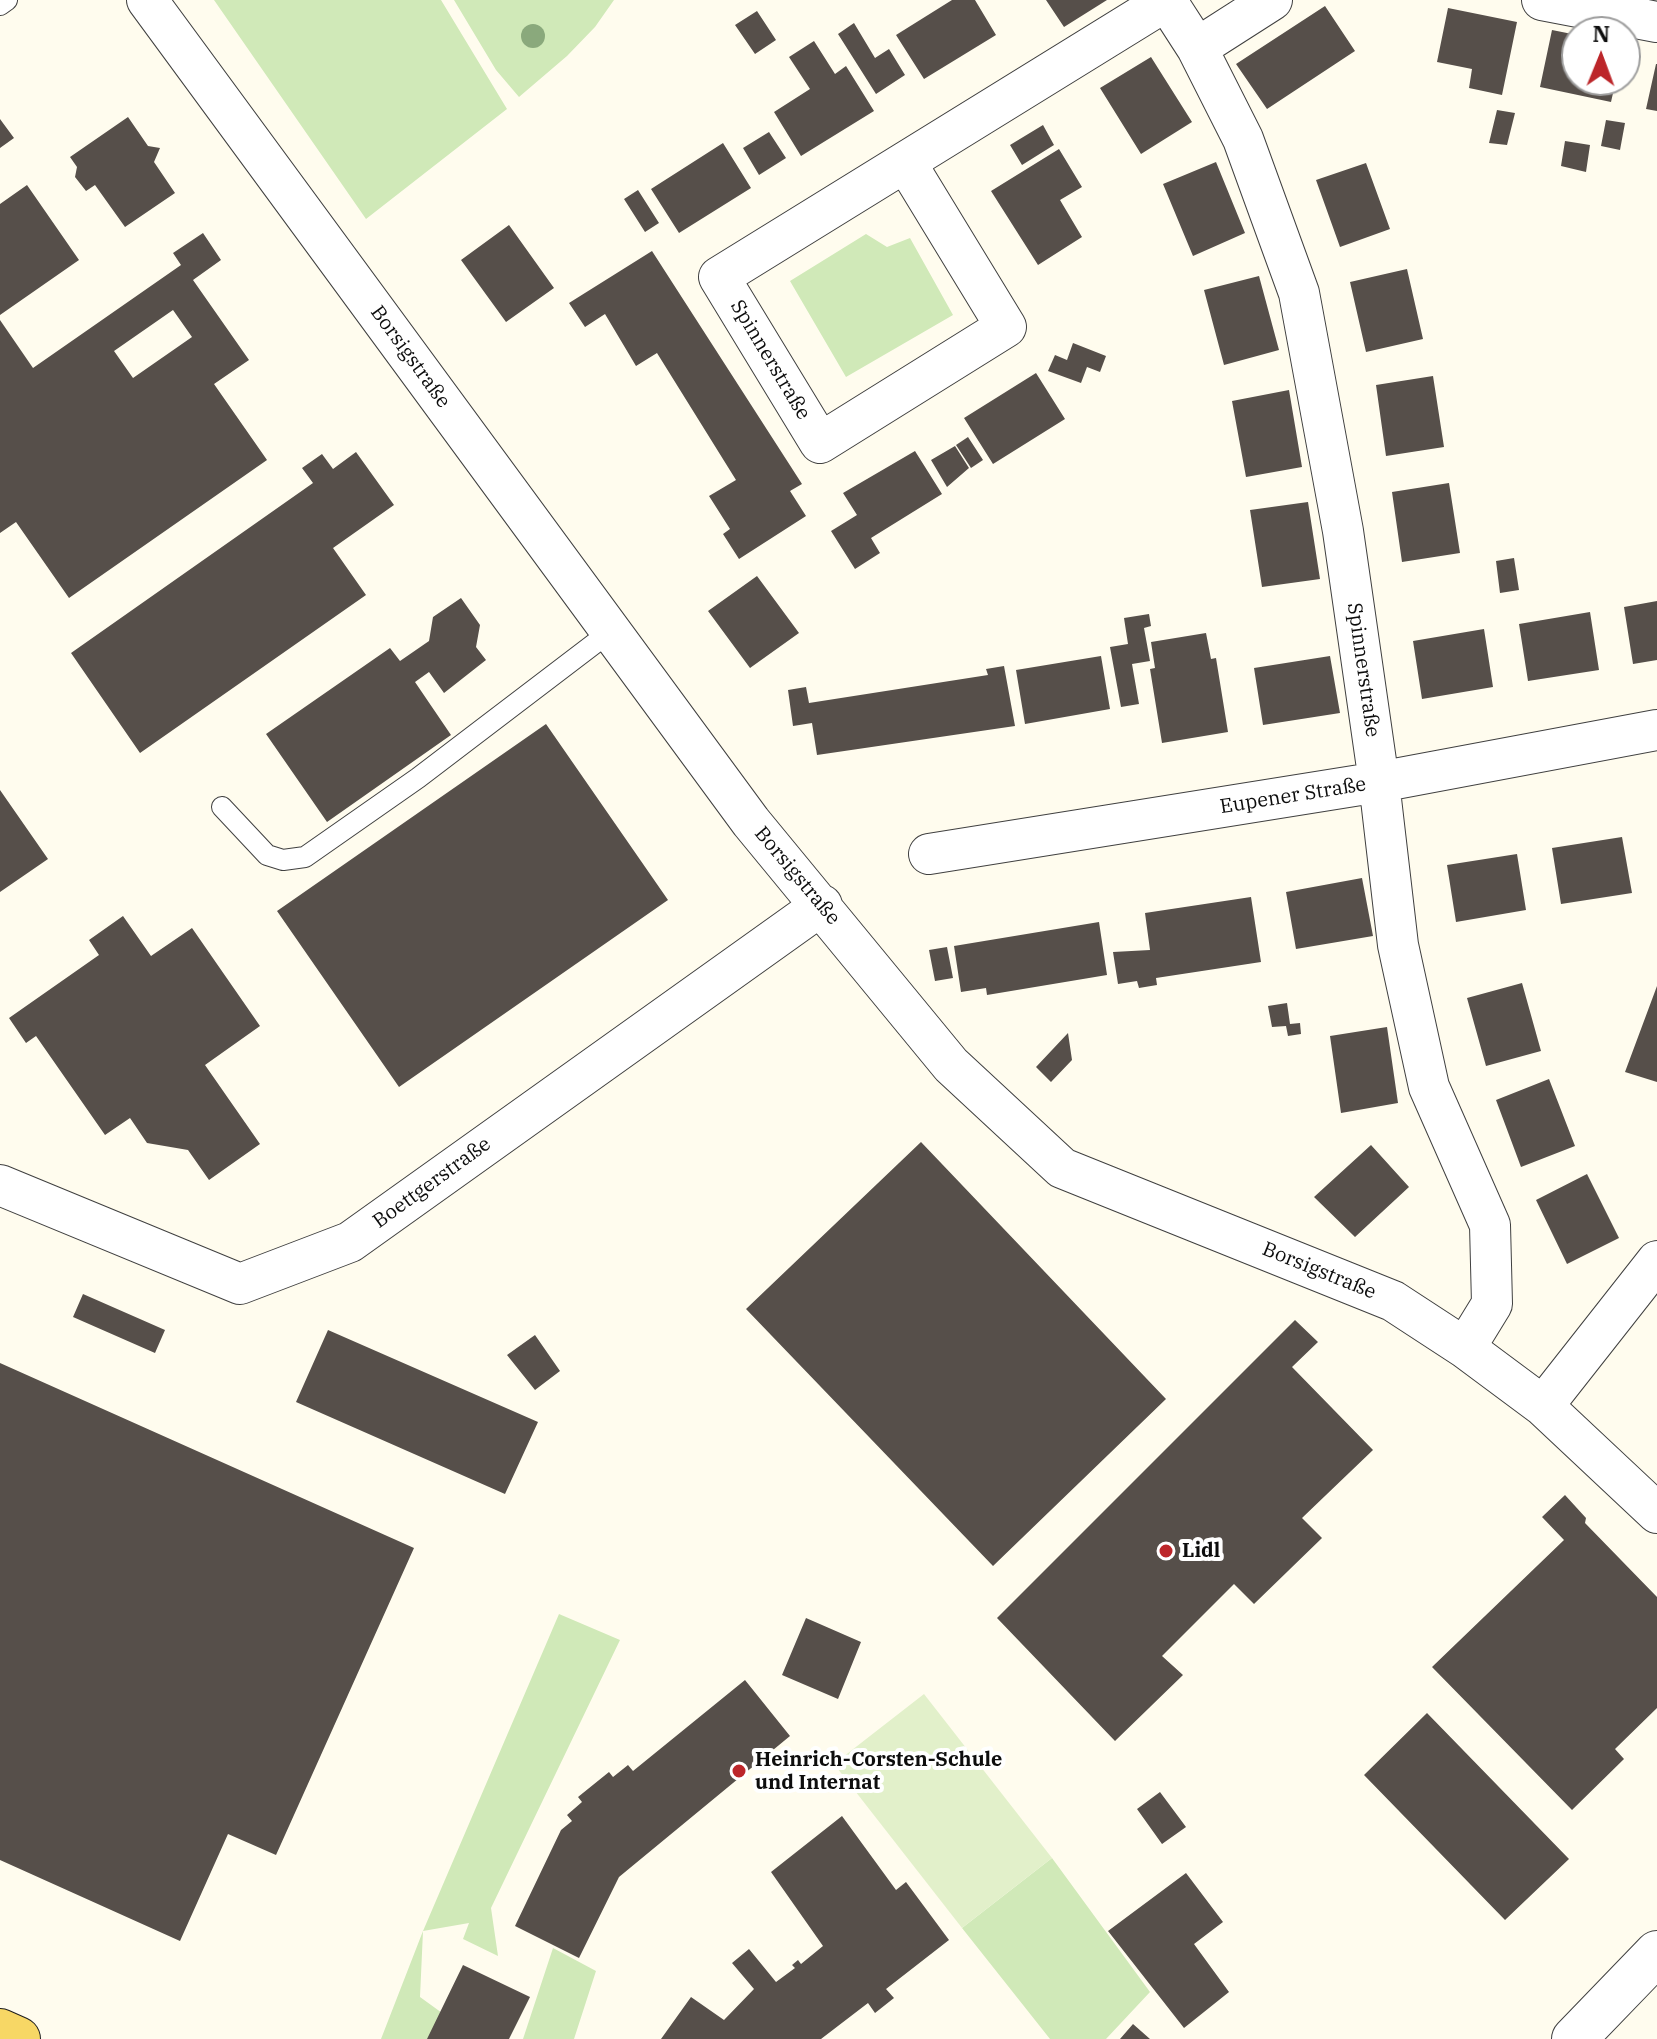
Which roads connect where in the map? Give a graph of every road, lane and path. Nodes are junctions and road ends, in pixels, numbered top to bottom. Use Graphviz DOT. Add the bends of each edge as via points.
graph roads {
  1 [pos="7,0"];
  2 [pos="147,0"];
  3 [pos="1166,0"];
  4 [pos="1272,0"];
  5 [pos="1542,0"];
  6 [pos="0,5"];
  7 [pos="1657,22"];
  8 [pos="1197,48"];
  9 [pos="906,163"];
  10 [pos="611,631"];
  11 [pos="1657,730"];
  12 [pos="1379,782"];
  13 [pos="222,807"];
  14 [pos="929,854"];
  15 [pos="822,905"];
  16 [pos="0,1185"];
  17 [pos="1657,1261"];
  18 [pos="1465,1348"];
  19 [pos="1543,1406"];
  20 [pos="1657,1513"];
  21 [pos="1657,1953"];
  22 [pos="0,2031"];
  23 [pos="18,2039"];
  24 [pos="1574,2039"];
  1 -- 6 [label="lane"];
  2 -- 10 [label="street, Borsigstraße"];
  3 -- 8 [label="street, Spinnerstraße"];
  3 -- 9 [label="street, Spinnerstraße"];
  4 -- 8 [label="street"];
  5 -- 7 [label="street"];
  8 -- 12 [label="street, Spinnerstraße" via="1243,139 1299,293 1343,531"];
  9 -- 9 [label="street, Spinnerstraße" via="719,277 820,443 1006,327"];
  10 -- 13 [label="lane" via="305,857 283,860 267,855"];
  10 -- 15 [label="street, Borsigstraße" via="751,822"];
  11 -- 12 [label="street, Eupener Straße"];
  12 -- 14 [label="street, Eupener Straße"];
  12 -- 18 [label="street, Spinnerstraße" via="1398,945 1429,1087 1490,1225 1492,1304"];
  15 -- 16 [label="street, Boettgerstraße" via="350,1242 240,1284"];
  15 -- 18 [label="street, Borsigstraße" via="951,1065 1062,1168 1393,1301"];
  17 -- 19 [label="street"];
  18 -- 19 [label="street, Borsigstraße"];
  19 -- 20 [label="street, Borsigstraße"];
  21 -- 24 [label="street"];
  22 -- 23 [label="main road"];
}
